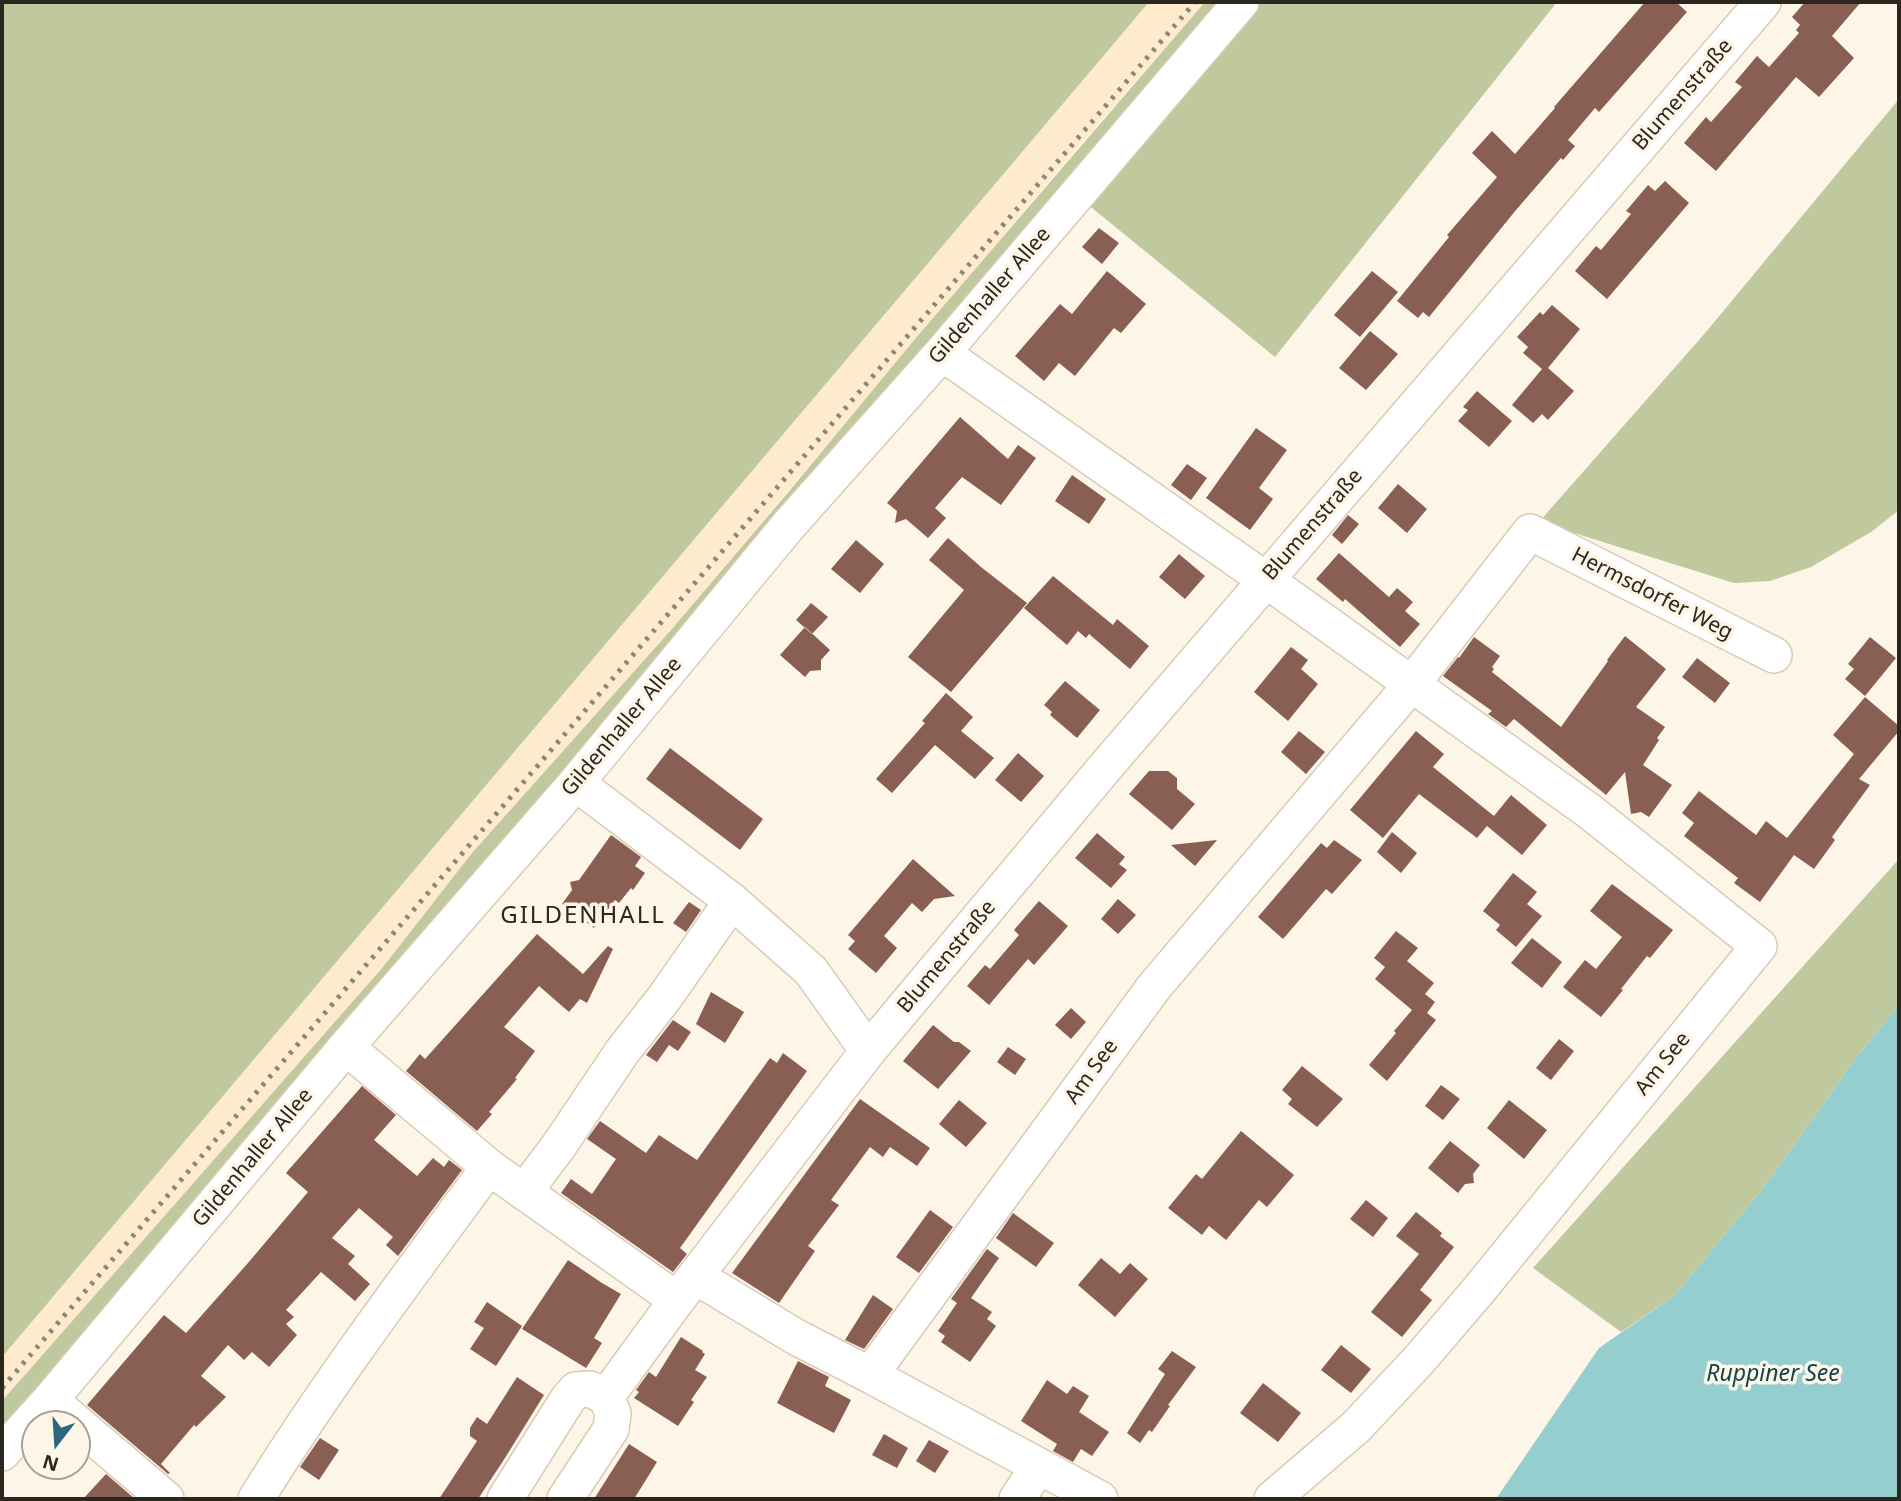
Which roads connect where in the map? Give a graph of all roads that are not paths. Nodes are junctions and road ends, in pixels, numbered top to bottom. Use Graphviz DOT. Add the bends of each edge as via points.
graph roads {
  1 [pos="1241,2"];
  2 [pos="1763,2"];
  3 [pos="942,353"];
  4 [pos="1530,532"];
  5 [pos="1266,580"];
  6 [pos="1774,655"];
  7 [pos="1411,685"];
  8 [pos="576,783"];
  9 [pos="732,901"];
  10 [pos="346,1047"];
  11 [pos="868,1051"];
  12 [pos="489,1167"];
  13 [pos="524,1192"];
  14 [pos="686,1288"];
  15 [pos="870,1375"];
  16 [pos="606,1397"];
  17 [pos="50,1400"];
  18 [pos="2,1453"];
  19 [pos="1038,1467"];
  20 [pos="166,1499"];
  21 [pos="256,1499"];
  22 [pos="505,1499"];
  23 [pos="565,1499"];
  24 [pos="1017,1499"];
  25 [pos="1100,1499"];
  26 [pos="1272,1499"];
  1 -- 3 [label="street, Gildenhaller Allee"];
  2 -- 5 [label="street, Blumenstraße"];
  3 -- 5 [label="street, Am See"];
  3 -- 8 [label="street, Gildenhaller Allee" via="788,526"];
  4 -- 6 [label="street, Hermsdorfer Weg"];
  4 -- 7 [label="street, Am See"];
  5 -- 7 [label="street, Am See"];
  5 -- 11 [label="street, Blumenstraße"];
  7 -- 15 [label="street, Am See" via="1154,987"];
  7 -- 26 [label="street, Am See" via="1589,811 1759,946 1419,1360 1356,1427"];
  8 -- 9 [label="street"];
  8 -- 10 [label="street, Gildenhaller Allee"];
  9 -- 11 [label="street" via="811,971"];
  9 -- 13 [label="street"];
  10 -- 12 [label="street"];
  10 -- 17 [label="street, Gildenhaller Allee"];
  11 -- 14 [label="street, Blumenstraße"];
  12 -- 13 [label="street"];
  12 -- 21 [label="street" via="356,1348"];
  13 -- 14 [label="street"];
  14 -- 15 [label="street"];
  14 -- 16 [label="street, Blumenstraße"];
  15 -- 19 [label="street"];
  16 -- 22 [label="street" via="590,1389 576,1390"];
  16 -- 23 [label="street" via="613,1413 611,1429"];
  17 -- 18 [label="street, Gildenhaller Allee"];
  17 -- 20 [label="street"];
  19 -- 24 [label="street"];
  19 -- 25 [label="street"];
}
